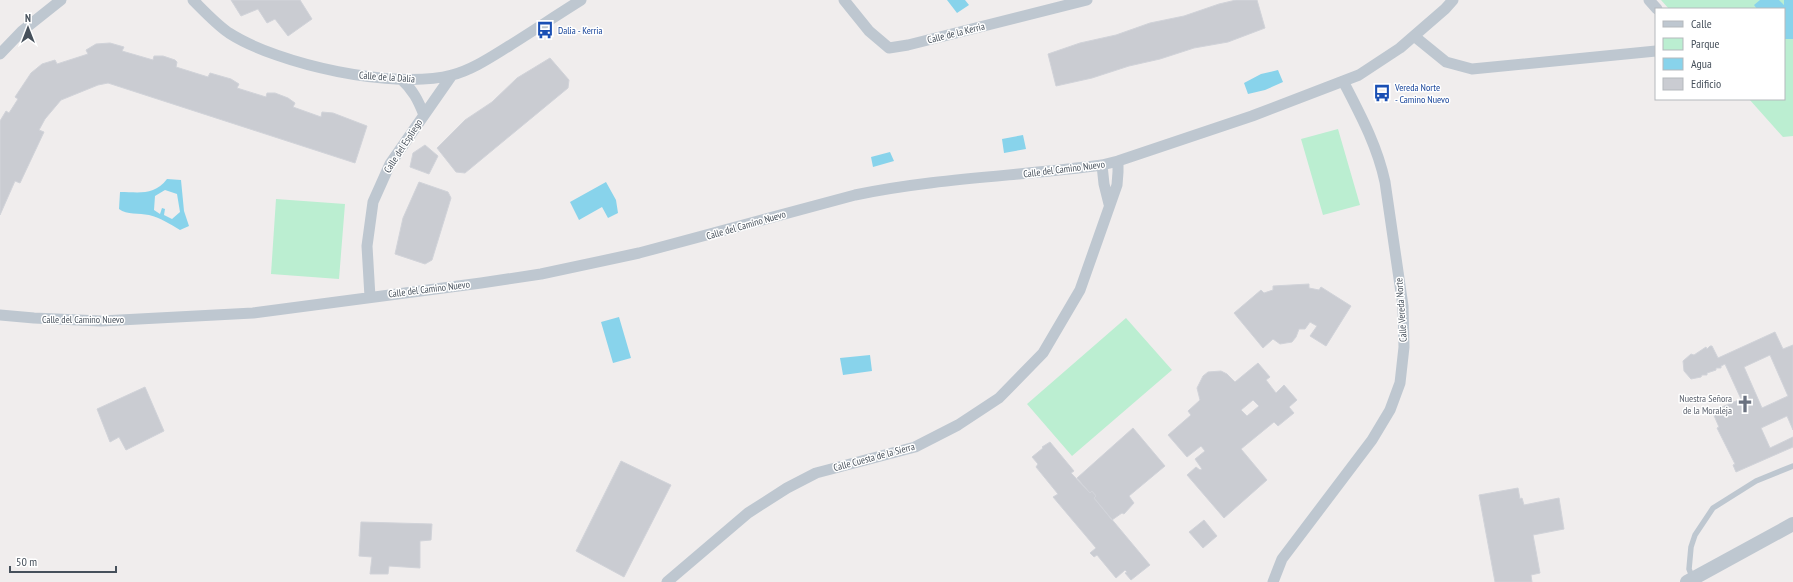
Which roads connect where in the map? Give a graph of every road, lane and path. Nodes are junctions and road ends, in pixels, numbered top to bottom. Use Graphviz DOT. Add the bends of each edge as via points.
graph roads {
  1 [pos="61,0"];
  2 [pos="193,0"];
  3 [pos="580,0"];
  4 [pos="844,0"];
  5 [pos="1087,0"];
  6 [pos="1453,0"];
  7 [pos="1649,0"];
  8 [pos="568,3"];
  9 [pos="1656,8"];
  10 [pos="1414,36"];
  11 [pos="1655,51"];
  12 [pos="0,54"];
  13 [pos="452,75"];
  14 [pos="401,79"];
  15 [pos="1343,82"];
  16 [pos="424,115"];
  17 [pos="1118,161"];
  18 [pos="1102,165"];
  19 [pos="1109,204"];
  20 [pos="370,297"];
  21 [pos="0,315"];
  22 [pos="1793,466"];
  23 [pos="1793,524"];
  24 [pos="1690,580"];
  25 [pos="667,582"];
  26 [pos="1273,582"];
  1 -- 12 [label="street" via="22,31"];
  2 -- 14 [label="street, Calle de la Dalia" via="229,33 273,55 306,65 353,74"];
  3 -- 8 [label="street, Calle de la Dalia"];
  4 -- 5 [label="street, Calle de la Kerria" via="868,32 890,48"];
  6 -- 10 [label="street, Calle del Camino Nuevo"];
  7 -- 9 [label="street"];
  8 -- 13 [label="street, Calle de la Dalia" via="489,58"];
  10 -- 11 [label="street" via="1446,62 1472,69"];
  10 -- 15 [label="street, Calle del Camino Nuevo" via="1376,64"];
  13 -- 14 [label="street, Calle de la Dalia"];
  13 -- 16 [label="street, Calle del Espliego"];
  14 -- 16 [label="street" via="417,98"];
  15 -- 17 [label="street, Calle del Camino Nuevo"];
  15 -- 26 [label="street, Calle Vereda Norte" via="1368,130 1380,162 1402,297 1404,326 1400,383 1390,410 1372,440 1282,559"];
  16 -- 20 [label="street, Calle del Espliego" via="390,164 373,202 367,246"];
  17 -- 18 [label="street, Calle del Camino Nuevo"];
  17 -- 19 [label="street, Calle Cuesta de la Sierra" via="1117,185"];
  18 -- 19 [label="street"];
  18 -- 20 [label="street, Calle del Camino Nuevo" via="884,189 653,249 541,274"];
  19 -- 25 [label="street, Calle Cuesta de la Sierra" via="1106,220 1080,290 1043,353 999,398 958,425 915,447 816,473 787,488 748,513"];
  20 -- 21 [label="street, Calle del Camino Nuevo" via="253,312 101,321"];
  22 -- 24 [label="lane" via="1756,481 1713,508 1695,535 1691,547"];
  23 -- 24 [label="street"];
}
